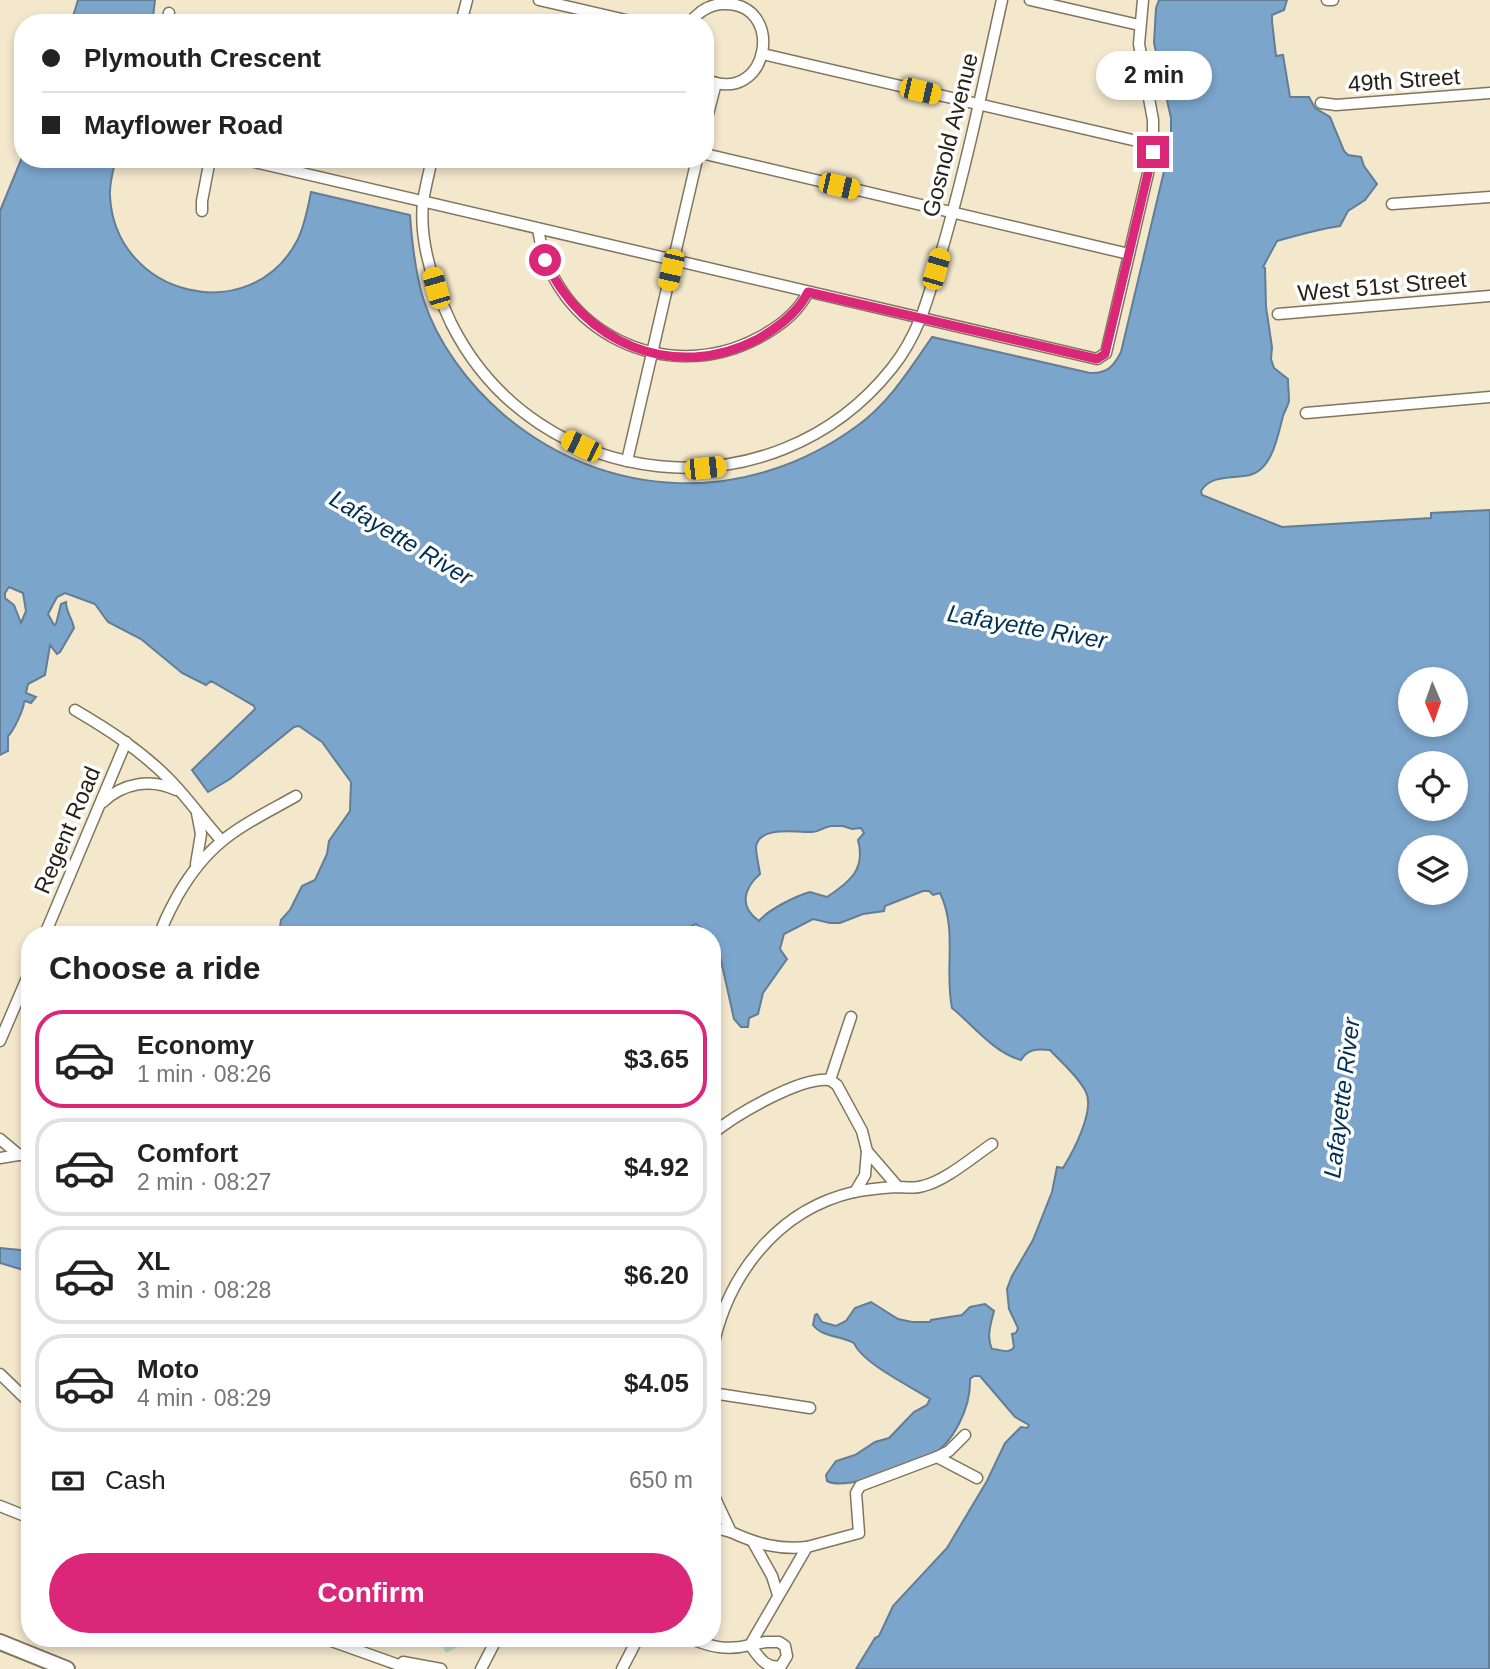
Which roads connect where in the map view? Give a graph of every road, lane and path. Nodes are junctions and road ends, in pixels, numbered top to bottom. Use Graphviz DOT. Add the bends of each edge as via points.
graph roads {
  1 [pos="539,0"];
  2 [pos="1002,0"];
  3 [pos="1030,0"];
  4 [pos="1143,0"];
  5 [pos="1327,0"];
  6 [pos="1333,0"];
  7 [pos="736,3"];
  8 [pos="600,14"];
  9 [pos="698,14"];
  10 [pos="1139,25"];
  11 [pos="763,54"];
  12 [pos="714,81"];
  13 [pos="1490,93"];
  14 [pos="1321,103"];
  15 [pos="978,104"];
  16 [pos="1154,145"];
  17 [pos="714,156"];
  18 [pos="208,168"];
  19 [pos="280,168"];
  20 [pos="430,168"];
  21 [pos="695,168"];
  22 [pos="1490,197"];
  23 [pos="423,202"];
  24 [pos="1392,204"];
  25 [pos="202,211"];
  26 [pos="953,212"];
  27 [pos="538,229"];
  28 [pos="1129,254"];
  29 [pos="674,261"];
  30 [pos="808,292"];
  31 [pos="1490,296"];
  32 [pos="1278,314"];
  33 [pos="922,320"];
  34 [pos="652,352"];
  35 [pos="1490,397"];
  36 [pos="1306,413"];
  37 [pos="627,461"];
  38 [pos="75,710"];
  39 [pos="126,742"];
  40 [pos="180,791"];
  41 [pos="296,796"];
  42 [pos="100,806"];
  43 [pos="197,813"];
  44 [pos="221,840"];
  45 [pos="195,868"];
  46 [pos="48,926"];
  47 [pos="163,926"];
  48 [pos="21,992"];
  49 [pos="851,1017"];
  50 [pos="0,1041"];
  51 [pos="830,1080"];
  52 [pos="721,1127"];
  53 [pos="0,1139"];
  54 [pos="992,1144"];
  55 [pos="867,1151"];
  56 [pos="21,1152"];
  57 [pos="21,1154"];
  58 [pos="0,1158"];
  59 [pos="898,1187"];
  60 [pos="855,1192"];
  61 [pos="721,1317"];
  62 [pos="0,1374"];
  63 [pos="21,1389"];
  64 [pos="721,1394"];
  65 [pos="810,1408"];
  66 [pos="965,1435"];
  67 [pos="937,1457"];
  68 [pos="977,1478"];
  69 [pos="0,1506"];
  70 [pos="721,1511"];
  71 [pos="21,1514"];
  72 [pos="721,1529"];
  73 [pos="731,1532"];
  74 [pos="753,1542"];
  75 [pos="807,1547"];
  76 [pos="778,1595"];
  77 [pos="0,1642"];
  78 [pos="351,1647"];
  79 [pos="492,1647"];
  80 [pos="633,1647"];
  81 [pos="714,1647"];
  82 [pos="385,1658"];
  83 [pos="66,1669"];
  84 [pos="410,1669"];
  85 [pos="441,1669"];
  86 [pos="481,1669"];
  87 [pos="622,1669"];
  1 -- 8 [label="street"];
  2 -- 15 [label="street, Gosnold Avenue"];
  3 -- 10 [label="street"];
  4 -- 10 [label="street"];
  5 -- 6 [label="street"];
  7 -- 9 [label="street" via="712,6"];
  7 -- 11 [label="street" via="761,27"];
  10 -- 16 [label="street"];
  11 -- 12 [label="street" via="749,75 733,83"];
  11 -- 15 [label="street"];
  13 -- 14 [label="street, 49th Street"];
  15 -- 16 [label="street"];
  15 -- 26 [label="street, Gosnold Avenue"];
  16 -- 28 [label="street"];
  17 -- 26 [label="street"];
  18 -- 25 [label="street"];
  19 -- 23 [label="street"];
  20 -- 23 [label="street, Gosnold Avenue"];
  21 -- 29 [label="street"];
  22 -- 24 [label="street"];
  23 -- 27 [label="street"];
  23 -- 37 [label="street, Gosnold Avenue" via="425,239 436,288 456,332 487,377 519,408 559,435"];
  26 -- 28 [label="street"];
  26 -- 33 [label="street, Gosnold Avenue"];
  27 -- 29 [label="street"];
  27 -- 34 [label="street" via="551,273 575,308 608,335"];
  28 -- 33 [label="street" via="1102,357"];
  29 -- 30 [label="street"];
  29 -- 34 [label="street"];
  30 -- 33 [label="street"];
  30 -- 34 [label="street" via="782,323 737,348 695,356"];
  31 -- 32 [label="street, West 51st Street"];
  33 -- 37 [label="street, Gosnold Avenue" via="876,386 834,423 796,445 754,460 705,468"];
  34 -- 37 [label="street"];
  35 -- 36 [label="street"];
  38 -- 39 [label="street"];
  39 -- 40 [label="street"];
  39 -- 42 [label="street, Regent Road"];
  40 -- 42 [label="street" via="157,784 131,785"];
  40 -- 43 [label="street"];
  41 -- 44 [label="street"];
  42 -- 46 [label="street, Regent Road"];
  43 -- 44 [label="street"];
  43 -- 45 [label="street" via="201,834"];
  44 -- 45 [label="street"];
  45 -- 47 [label="street"];
  48 -- 50 [label="street"];
  49 -- 51 [label="street"];
  51 -- 52 [label="street" via="781,1093"];
  51 -- 55 [label="street" via="838,1085 862,1131"];
  53 -- 56 [label="street"];
  54 -- 59 [label="street" via="933,1183"];
  55 -- 59 [label="street"];
  55 -- 60 [label="street" via="865,1175"];
  57 -- 58 [label="street"];
  59 -- 60 [label="street"];
  60 -- 61 [label="street" via="795,1218 759,1248"];
  62 -- 63 [label="street"];
  64 -- 65 [label="street"];
  66 -- 67 [label="street"];
  67 -- 68 [label="street"];
  67 -- 75 [label="street" via="860,1486 856,1493 859,1534"];
  69 -- 71 [label="street"];
  70 -- 73 [label="street"];
  72 -- 73 [label="street"];
  73 -- 74 [label="street"];
  74 -- 75 [label="street" via="779,1548"];
  74 -- 76 [label="street"];
  75 -- 76 [label="street"];
  76 -- 81 [label="street" via="751,1645"];
  77 -- 83 [label="street"];
  78 -- 82 [label="street"];
  79 -- 86 [label="street"];
  80 -- 87 [label="street"];
  82 -- 84 [label="street"];
  82 -- 85 [label="street"];
}
